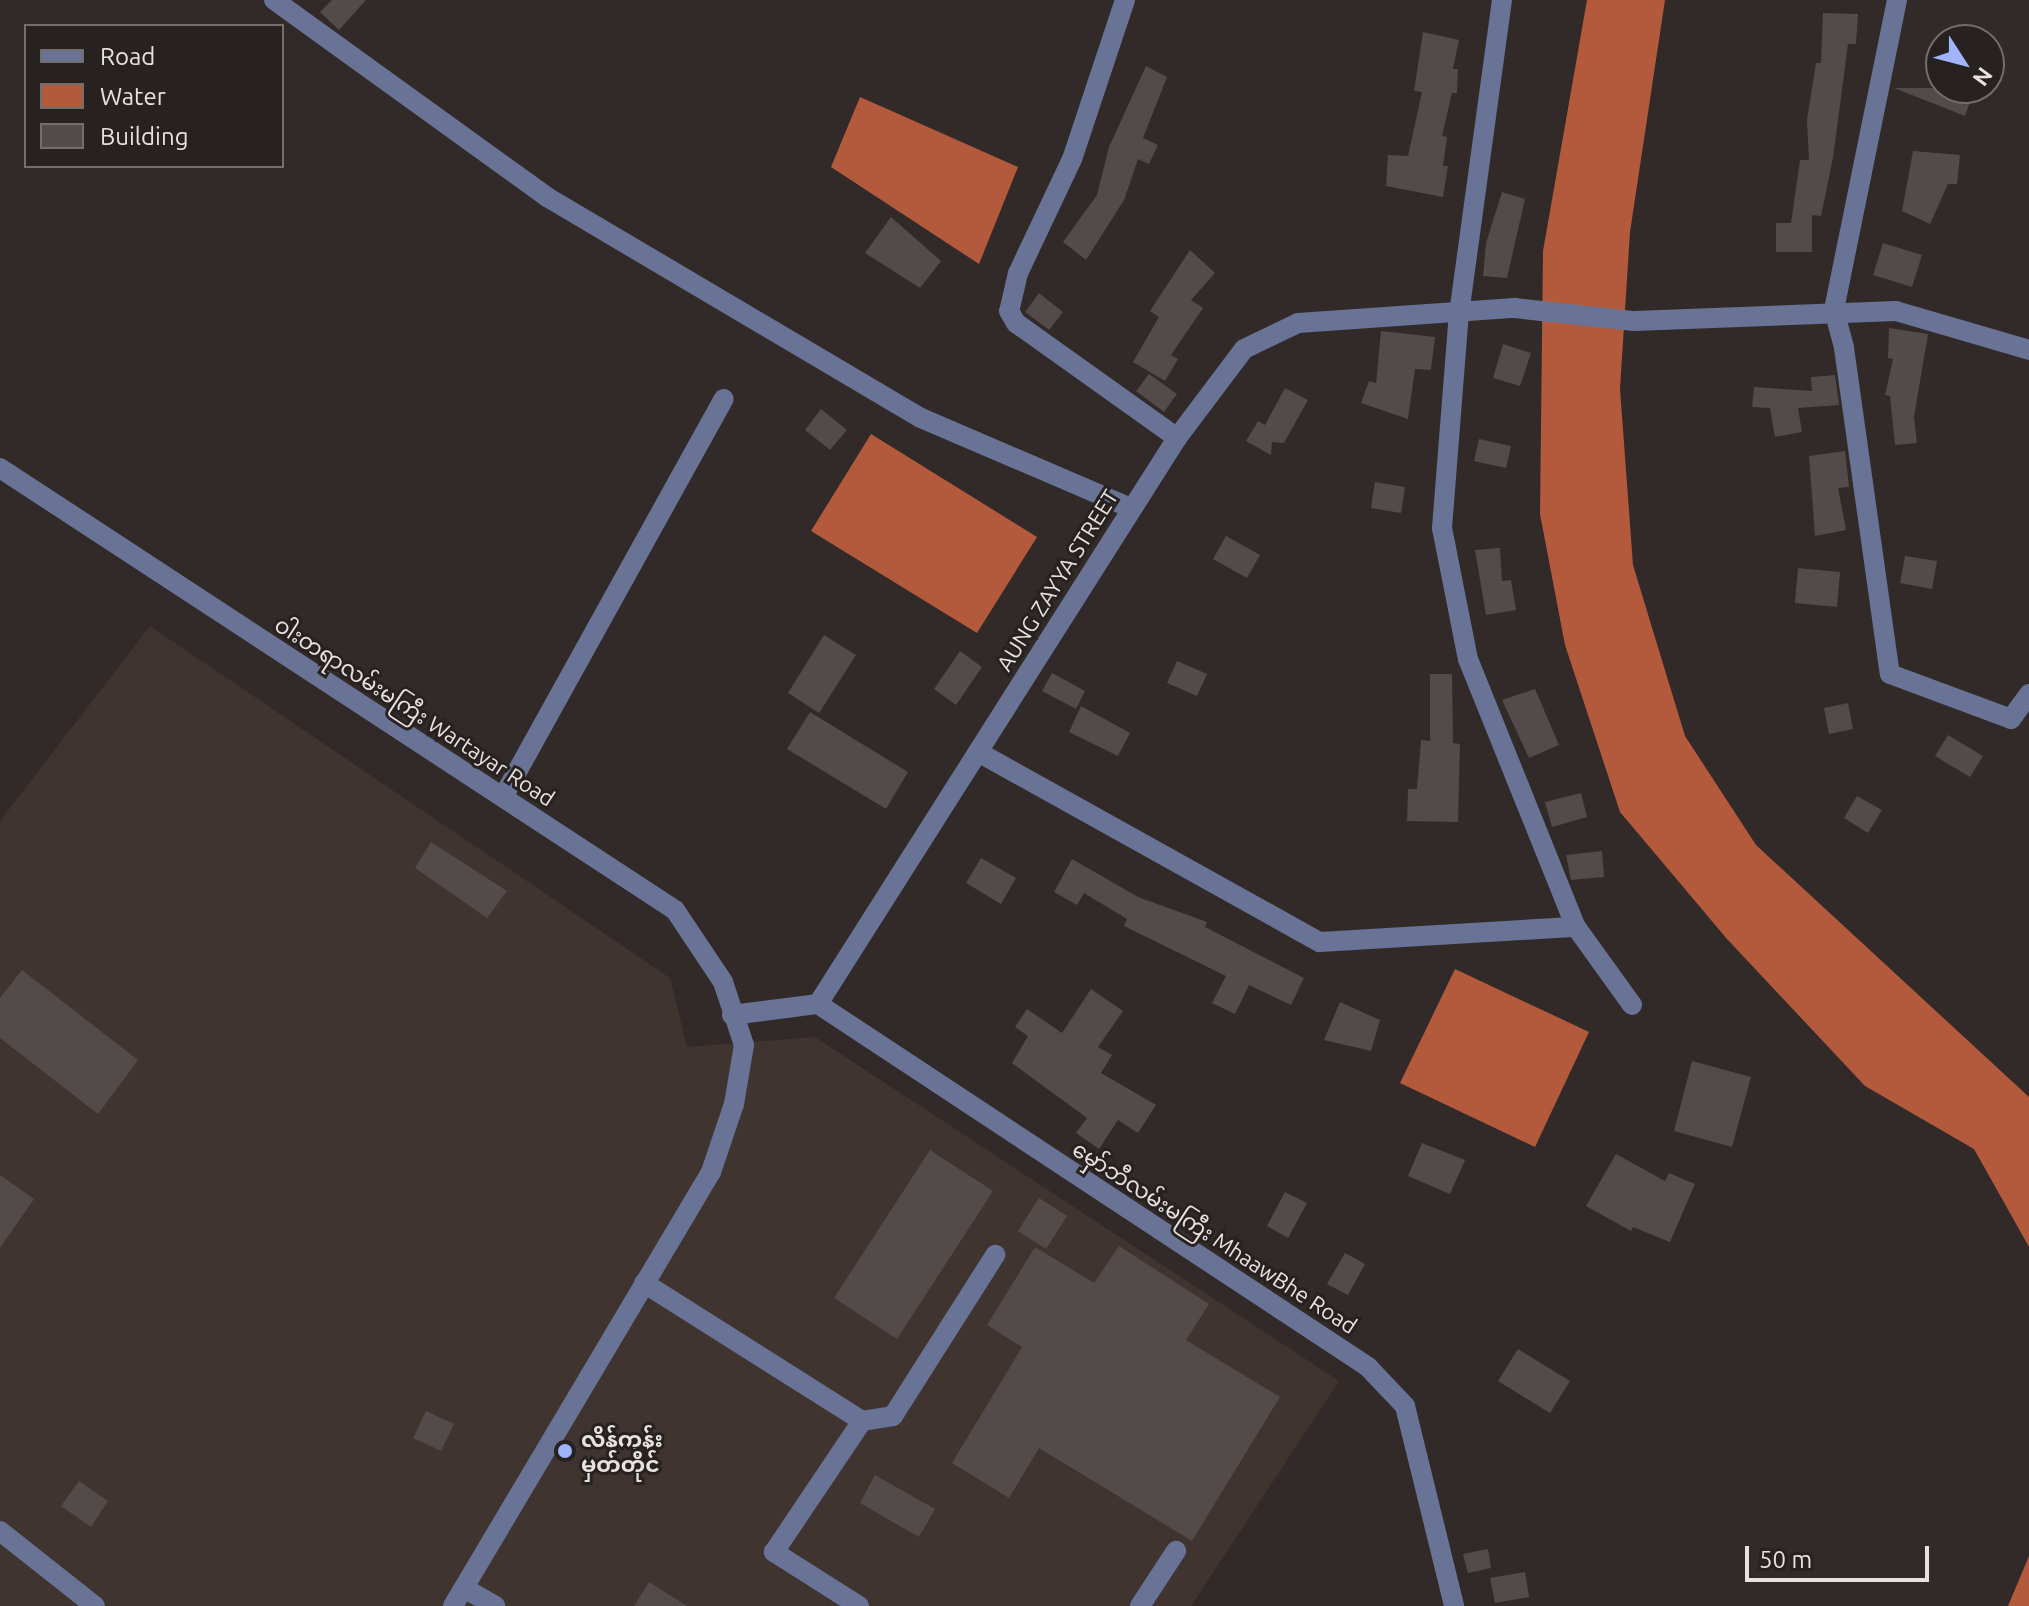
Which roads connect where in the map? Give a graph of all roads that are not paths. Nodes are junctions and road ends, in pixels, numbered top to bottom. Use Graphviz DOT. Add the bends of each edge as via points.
graph roads {
  1 [pos="275,0"];
  2 [pos="1125,0"];
  3 [pos="1502,0"];
  4 [pos="1897,0"];
  5 [pos="1834,310"];
  6 [pos="1459,312"];
  7 [pos="2029,350"];
  8 [pos="724,399"];
  9 [pos="1177,438"];
  10 [pos="0,468"];
  11 [pos="1131,508"];
  12 [pos="2029,694"];
  13 [pos="978,752"];
  14 [pos="503,797"];
  15 [pos="1576,927"];
  16 [pos="818,1004"];
  17 [pos="1632,1005"];
  18 [pos="732,1015"];
  19 [pos="995,1255"];
  20 [pos="644,1283"];
  21 [pos="862,1421"];
  22 [pos="0,1531"];
  23 [pos="1176,1551"];
  24 [pos="464,1588"];
  25 [pos="95,1606"];
  26 [pos="453,1606"];
  27 [pos="495,1606"];
  28 [pos="859,1606"];
  29 [pos="1140,1606"];
  30 [pos="1454,1606"];
  1 -- 11 [label="street" via="573,213 921,418"];
  2 -- 9 [label="street" via="1072,159 1018,273 1009,311 1016,323"];
  3 -- 6 [label="street"];
  4 -- 5 [label="street"];
  5 -- 6 [label="street, AUNG ZAYYA STREET" via="1634,321 1514,308"];
  5 -- 7 [label="street, AUNG ZAYYA STREET" via="1896,311"];
  5 -- 12 [label="street" via="1844,348 1890,674 2011,719"];
  6 -- 9 [label="street, AUNG ZAYYA STREET" via="1298,323 1244,349"];
  6 -- 15 [label="street" via="1442,528 1468,659"];
  8 -- 14 [label="street"];
  9 -- 11 [label="street, AUNG ZAYYA STREET"];
  10 -- 14 [label="street, ဝါးတရာလမ်းမကြီး Wartayar Road"];
  11 -- 13 [label="street, AUNG ZAYYA STREET"];
  13 -- 15 [label="street" via="1320,942"];
  13 -- 16 [label="street, AUNG ZAYYA STREET"];
  14 -- 18 [label="street, ဝါးတရာလမ်းမကြီး Wartayar Road" via="675,910 723,982"];
  15 -- 17 [label="street"];
  16 -- 18 [label="street"];
  16 -- 30 [label="street, မှော်ဘီလမ်းမကြီး MhaawBhe Road" via="1368,1367 1405,1406"];
  18 -- 20 [label="street, ဝါးတရာလမ်းမကြီး Wartayar Road" via="744,1045 734,1104 711,1172"];
  19 -- 21 [label="street" via="893,1416"];
  20 -- 21 [label="street"];
  20 -- 24 [label="street"];
  21 -- 28 [label="street" via="774,1552"];
  22 -- 25 [label="street"];
  23 -- 29 [label="street"];
  24 -- 26 [label="street"];
  24 -- 27 [label="street"];
}
